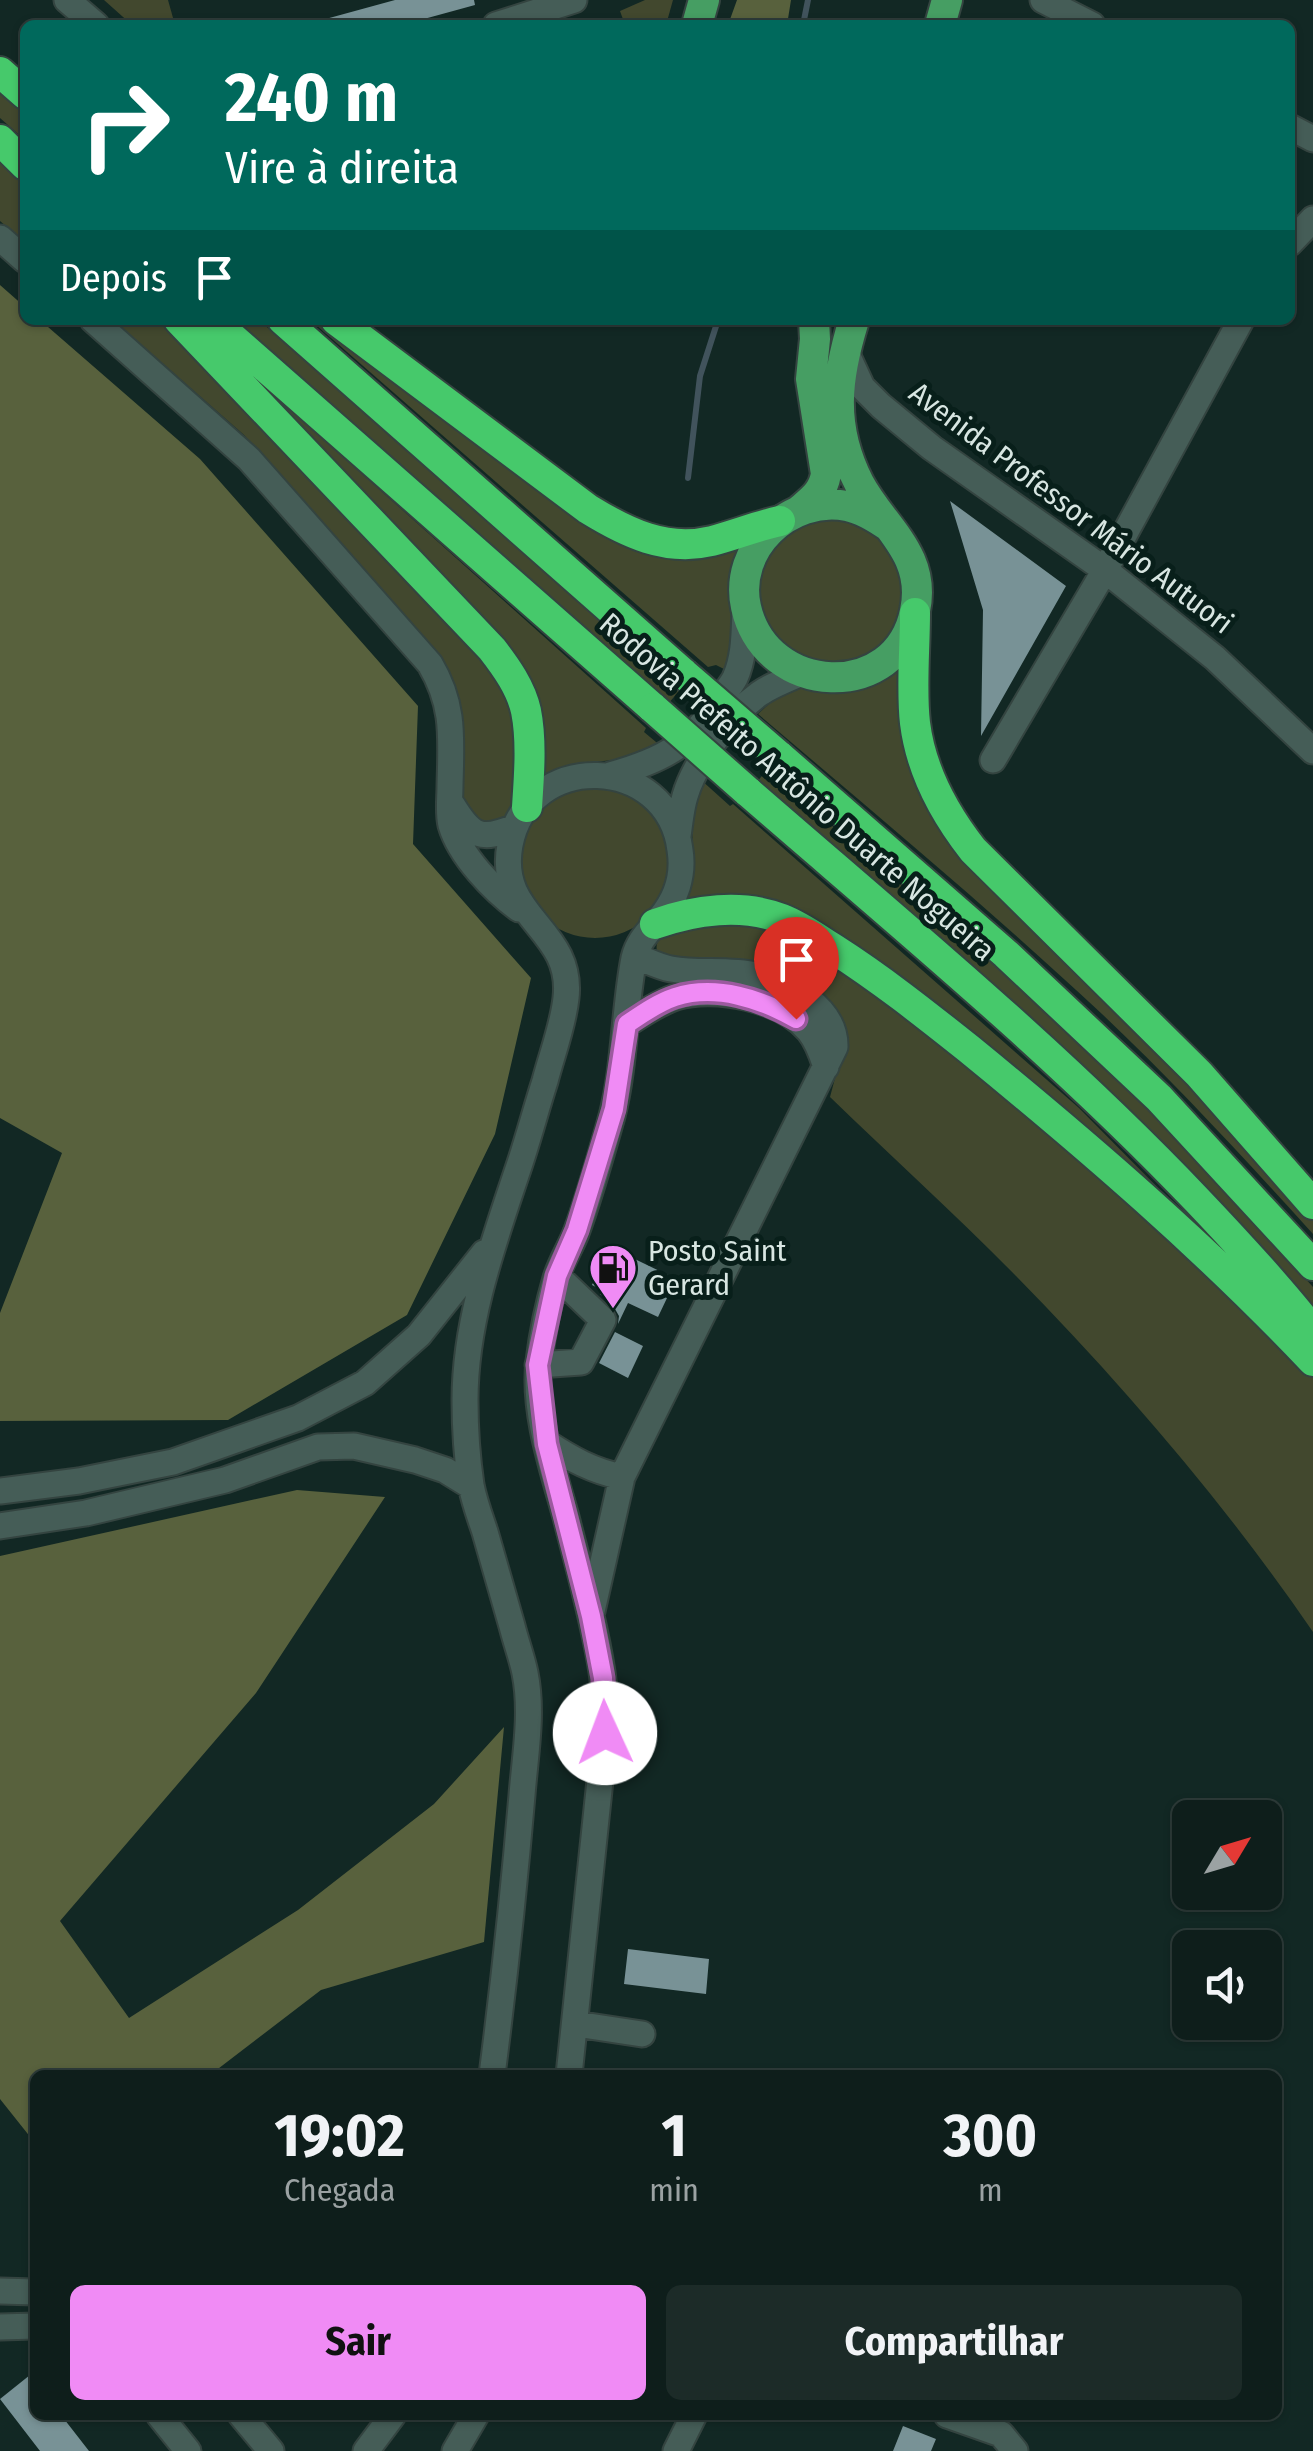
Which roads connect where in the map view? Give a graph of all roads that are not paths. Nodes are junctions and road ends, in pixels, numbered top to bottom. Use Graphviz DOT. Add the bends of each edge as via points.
graph roads {
  1 [pos="67,0"];
  2 [pos="574,0"];
  3 [pos="1043,0"];
  4 [pos="90,20"];
  5 [pos="512,20"];
  6 [pos="1082,20"];
  7 [pos="0,70"];
  8 [pos="20,89"];
  9 [pos="0,137"];
  10 [pos="20,159"];
  11 [pos="1313,219"];
  12 [pos="1295,237"];
  13 [pos="0,238"];
  14 [pos="20,256"];
  15 [pos="100,325"];
  16 [pos="185,325"];
  17 [pos="218,325"];
  18 [pos="290,325"];
  19 [pos="343,325"];
  20 [pos="814,325"];
  21 [pos="852,325"];
  22 [pos="1238,325"];
  23 [pos="845,350"];
  24 [pos="790,515"];
  25 [pos="888,526"];
  26 [pos="1105,570"];
  27 [pos="745,603"];
  28 [pos="915,614"];
  29 [pos="802,673"];
  30 [pos="1312,746"];
  31 [pos="993,760"];
  32 [pos="610,776"];
  33 [pos="450,802"];
  34 [pos="521,817"];
  35 [pos="678,836"];
  36 [pos="536,924"];
  37 [pos="651,928"];
  38 [pos="634,956"];
  39 [pos="627,1024"];
  40 [pos="826,1067"];
  41 [pos="1313,1204"];
  42 [pos="493,1241"];
  43 [pos="1313,1264"];
  44 [pos="557,1276"];
  45 [pos="1313,1330"];
  46 [pos="1313,1360"];
  47 [pos="538,1365"];
  48 [pos="547,1444"];
  49 [pos="622,1477"];
  50 [pos="471,1486"];
  51 [pos="0,1491"];
  52 [pos="0,1526"];
  53 [pos="591,1616"];
  54 [pos="576,2024"];
  55 [pos="642,2034"];
  56 [pos="493,2070"];
  57 [pos="570,2070"];
  58 [pos="0,2291"];
  59 [pos="30,2292"];
  60 [pos="30,2326"];
  61 [pos="0,2327"];
  62 [pos="163,2420"];
  63 [pos="244,2420"];
  64 [pos="389,2420"];
  65 [pos="473,2420"];
  66 [pos="692,2420"];
  67 [pos="961,2420"];
  68 [pos="260,2446"];
  69 [pos="188,2451"];
  70 [pos="366,2451"];
  71 [pos="455,2451"];
  72 [pos="676,2451"];
  73 [pos="1015,2451"];
  1 -- 4 [label="street"];
  2 -- 5 [label="street"];
  3 -- 6 [label="street"];
  7 -- 8 [label="highway"];
  9 -- 10 [label="highway"];
  11 -- 12 [label="street"];
  13 -- 14 [label="street"];
  15 -- 33 [label="street" via="250,460 430,664 450,718"];
  16 -- 34 [label="highway" via="504,666 526,711 529,785"];
  17 -- 45 [label="highway, Rodovia Prefeito Antônio Duarte Nogueira, bridge" via="1009,1018 1140,1142"];
  18 -- 43 [label="highway, Rodovia Prefeito Antônio Duarte Nogueira, bridge" via="1006,954 1160,1098"];
  19 -- 24 [label="highway" via="619,529 692,545"];
  20 -- 24 [label="main road" via="811,380 826,474 818,495"];
  21 -- 23 [label="main road"];
  22 -- 26 [label="street"];
  23 -- 25 [label="main road" via="838,397 846,449 860,486"];
  23 -- 26 [label="street, Avenida Professor Mário Autuori" via="862,387 881,406"];
  24 -- 25 [label="main road" via="846,506"];
  24 -- 27 [label="main road" via="751,557"];
  25 -- 28 [label="main road" via="914,566"];
  26 -- 30 [label="street, Avenida Professor Mário Autuori"];
  26 -- 31 [label="street"];
  27 -- 29 [label="main road" via="763,646"];
  27 -- 32 [label="street" via="735,678 710,716 666,755"];
  28 -- 29 [label="main road" via="892,654 872,668 826,678"];
  28 -- 41 [label="highway" via="915,724 934,791 952,823 1199,1074"];
  29 -- 35 [label="street" via="762,691 720,734 692,777"];
  32 -- 34 [label="street" via="564,780"];
  32 -- 35 [label="street" via="652,796"];
  33 -- 34 [label="street" via="464,824 486,836"];
  33 -- 36 [label="street" via="456,839 474,866"];
  34 -- 36 [label="street" via="509,873"];
  35 -- 37 [label="street" via="679,883"];
  36 -- 42 [label="street" via="560,954 567,992"];
  37 -- 38 [label="street"];
  37 -- 46 [label="highway" via="701,911 754,912 781,918 854,962 1039,1107 1185,1234"];
  38 -- 39 [label="street"];
  38 -- 40 [label="street" via="668,969 754,975 801,995 822,1010 836,1035"];
  39 -- 40 [label="street" via="678,996 754,999 811,1033"];
  39 -- 44 [label="street" via="614,1109"];
  40 -- 49 [label="street"];
  42 -- 50 [label="street" via="470,1335 465,1400"];
  42 -- 51 [label="street" via="419,1335 365,1383 298,1418 173,1462"];
  44 -- 47 [label="street"];
  44 -- 47 [label="street" via="603,1320 581,1362"];
  47 -- 48 [label="street"];
  48 -- 49 [label="street"];
  48 -- 53 [label="street"];
  49 -- 53 [label="street"];
  50 -- 52 [label="street" via="416,1460 354,1446 318,1447 225,1480 86,1514"];
  50 -- 56 [label="street" via="526,1676 528,1716"];
  53 -- 54 [label="street" via="605,1733"];
  54 -- 55 [label="street"];
  54 -- 57 [label="street"];
  58 -- 59 [label="street"];
  60 -- 61 [label="street"];
  62 -- 69 [label="street"];
  63 -- 68 [label="street"];
  64 -- 70 [label="street"];
  65 -- 71 [label="street"];
  66 -- 72 [label="street"];
  67 -- 73 [label="street" via="1001,2434"];
}
